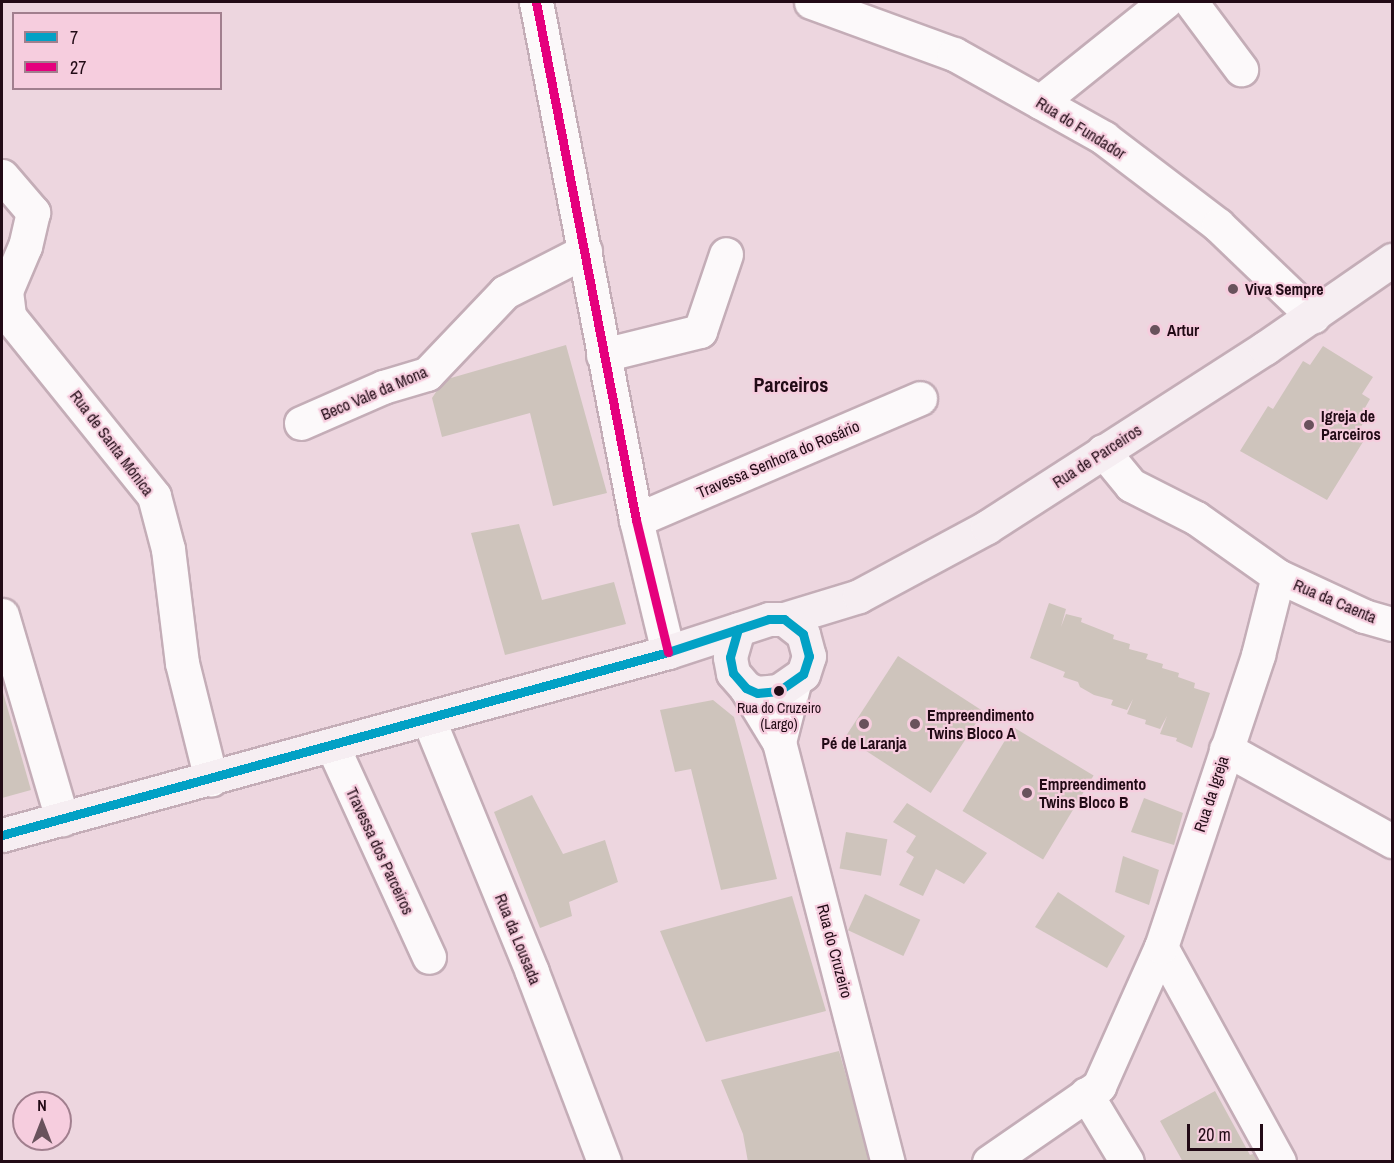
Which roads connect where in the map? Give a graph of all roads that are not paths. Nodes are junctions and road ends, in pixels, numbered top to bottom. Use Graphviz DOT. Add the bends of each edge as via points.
graph roads {
  1 [pos="536,2"];
  2 [pos="811,2"];
  3 [pos="1165,2"];
  4 [pos="1191,2"];
  5 [pos="1241,69"];
  6 [pos="1040,102"];
  7 [pos="2,176"];
  8 [pos="585,251"];
  9 [pos="726,254"];
  10 [pos="1392,260"];
  11 [pos="1313,316"];
  12 [pos="603,355"];
  13 [pos="920,398"];
  14 [pos="301,423"];
  15 [pos="1103,451"];
  16 [pos="636,520"];
  17 [pos="1278,576"];
  18 [pos="859,596"];
  19 [pos="2,615"];
  20 [pos="784,619"];
  21 [pos="1392,624"];
  22 [pos="738,629"];
  23 [pos="668,652"];
  24 [pos="802,670"];
  25 [pos="739,681"];
  26 [pos="428,718"];
  27 [pos="779,742"];
  28 [pos="332,745"];
  29 [pos="1226,749"];
  30 [pos="211,779"];
  31 [pos="62,819"];
  32 [pos="2,835"];
  33 [pos="1392,841"];
  34 [pos="1161,947"];
  35 [pos="429,957"];
  36 [pos="1086,1094"];
  37 [pos="604,1161"];
  38 [pos="888,1161"];
  39 [pos="989,1161"];
  40 [pos="1127,1161"];
  41 [pos="1280,1161"];
  1 -- 8 [label="street"];
  2 -- 6 [label="street, Rua do Fundador" via="954,54"];
  3 -- 6 [label="street"];
  4 -- 5 [label="street"];
  6 -- 11 [label="street, Rua do Fundador" via="1104,138 1218,225"];
  7 -- 30 [label="street, Rua de Santa Mónica" via="33,212 25,246 6,291 9,316 154,496 168,549 182,663"];
  8 -- 12 [label="street"];
  8 -- 14 [label="street, Beco Vale da Mona" via="505,292 427,374 383,387"];
  9 -- 12 [label="street" via="700,332"];
  10 -- 11 [label="main road, Rua de Parceiros"];
  11 -- 15 [label="main road, Rua de Parceiros"];
  12 -- 16 [label="street"];
  13 -- 16 [label="street, Travessa Senhora do Rosário"];
  15 -- 17 [label="street" via="1131,485 1196,519"];
  15 -- 18 [label="main road, Rua de Parceiros" via="987,527"];
  16 -- 23 [label="street"];
  17 -- 21 [label="street, Rua da Caenta" via="1364,616"];
  17 -- 29 [label="street, Rua da Igreja" via="1258,656"];
  18 -- 20 [label="main road, Rua de Parceiros"];
  18 -- 24 [label="main road"];
  19 -- 31 [label="street"];
  20 -- 22 [label="main road" via="769,619"];
  20 -- 24 [label="main road" via="803,634"];
  22 -- 23 [label="main road"];
  22 -- 25 [label="main road" via="731,647"];
  23 -- 25 [label="main road"];
  23 -- 26 [label="main road"];
  24 -- 25 [label="main road" via="768,693"];
  24 -- 27 [label="street, Rua do Cruzeiro"];
  25 -- 27 [label="street, Rua do Cruzeiro"];
  26 -- 28 [label="main road"];
  26 -- 37 [label="street, Rua da Lousada"];
  27 -- 38 [label="street, Rua do Cruzeiro"];
  28 -- 30 [label="main road"];
  28 -- 35 [label="street, Travessa dos Parceiros"];
  29 -- 33 [label="street"];
  29 -- 34 [label="street, Rua da Igreja"];
  30 -- 31 [label="main road"];
  31 -- 32 [label="main road"];
  34 -- 36 [label="street, Rua da Igreja" via="1099,1086"];
  34 -- 41 [label="street"];
  36 -- 39 [label="street, Rua da Igreja"];
  36 -- 40 [label="street"];
}
